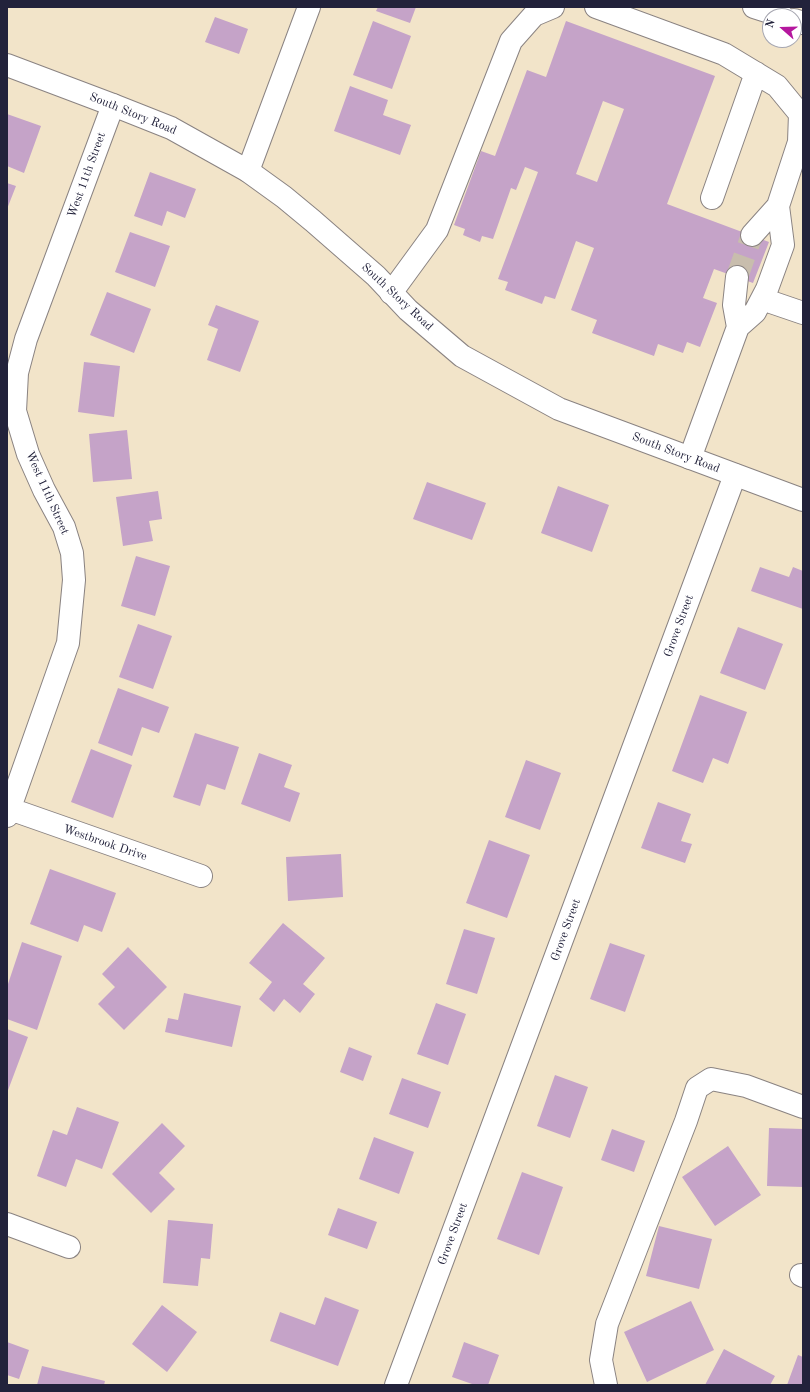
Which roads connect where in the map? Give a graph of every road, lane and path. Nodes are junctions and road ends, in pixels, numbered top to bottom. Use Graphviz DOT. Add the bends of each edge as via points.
graph roads {
  1 [pos="309,7"];
  2 [pos="553,7"];
  3 [pos="596,7"];
  4 [pos="7,65"];
  5 [pos="756,73"];
  6 [pos="113,105"];
  7 [pos="802,114"];
  8 [pos="248,171"];
  9 [pos="712,198"];
  10 [pos="778,206"];
  11 [pos="752,236"];
  12 [pos="737,277"];
  13 [pos="391,292"];
  14 [pos="762,299"];
  15 [pos="803,313"];
  16 [pos="738,327"];
  17 [pos="11,418"];
  18 [pos="690,458"];
  19 [pos="735,475"];
  20 [pos="803,500"];
  21 [pos="8,813"];
  22 [pos="201,876"];
  23 [pos="803,1107"];
  24 [pos="7,1224"];
  25 [pos="69,1247"];
  26 [pos="396,1385"];
  27 [pos="606,1385"];
  1 -- 8 [label="street"];
  2 -- 13 [label="street" via="534,15 511,41 437,230"];
  3 -- 5 [label="street" via="724,54"];
  4 -- 6 [label="street, South Story Road"];
  5 -- 7 [label="street" via="777,86"];
  5 -- 9 [label="street"];
  6 -- 8 [label="street, South Story Road" via="171,128"];
  6 -- 17 [label="street, West 11th Street" via="26,339 17,372"];
  7 -- 10 [label="street" via="798,142"];
  8 -- 13 [label="street, South Story Road" via="301,211"];
  10 -- 11 [label="street"];
  10 -- 14 [label="street" via="783,245"];
  12 -- 16 [label="street" via="734,305"];
  13 -- 18 [label="street, South Story Road" via="462,356 559,409"];
  14 -- 15 [label="street"];
  14 -- 16 [label="street" via="755,312"];
  16 -- 18 [label="street"];
  17 -- 21 [label="street, West 11th Street" via="64,527 72,553 74,580 68,643"];
  18 -- 19 [label="street, South Story Road"];
  19 -- 20 [label="street, South Story Road"];
  19 -- 26 [label="street, Grove Street"];
  21 -- 22 [label="street, Westbrook Drive"];
  23 -- 27 [label="street" via="746,1086 712,1079 697,1088 608,1324 602,1360"];
  24 -- 25 [label="street"];
}
